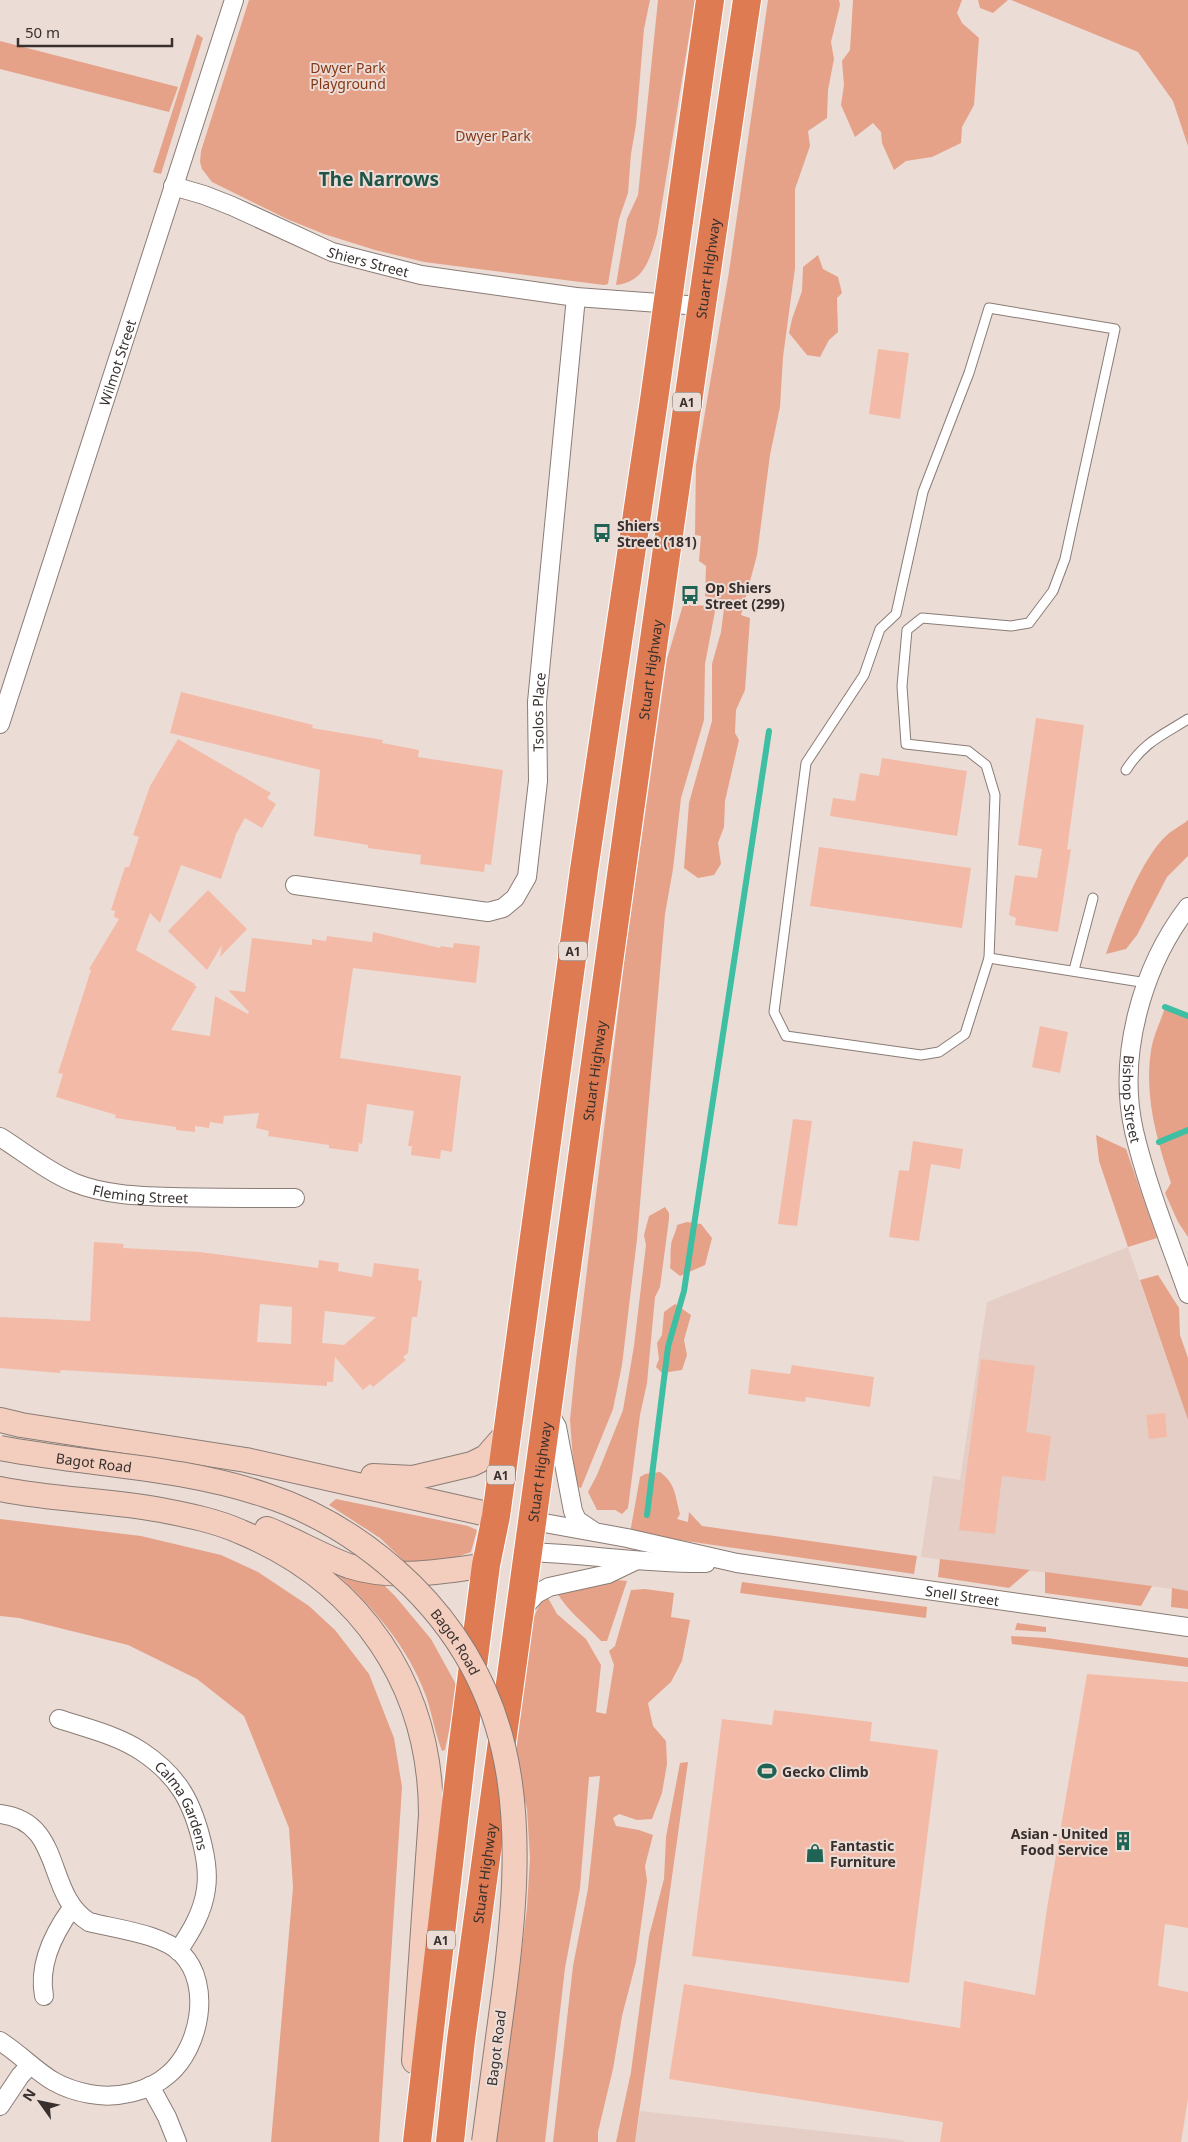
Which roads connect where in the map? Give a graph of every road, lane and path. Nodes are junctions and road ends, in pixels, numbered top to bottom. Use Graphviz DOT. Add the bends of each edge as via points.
graph roads {
  1 [pos="234,0"];
  2 [pos="710,0"];
  3 [pos="747,0"];
  4 [pos="173,186"];
  5 [pos="576,297"];
  6 [pos="667,303"];
  7 [pos="701,306"];
  8 [pos="1188,719"];
  9 [pos="0,724"];
  10 [pos="1126,770"];
  11 [pos="295,885"];
  12 [pos="1093,898"];
  13 [pos="1188,907"];
  14 [pos="989,958"];
  15 [pos="1074,970"];
  16 [pos="1147,983"];
  17 [pos="0,1137"];
  18 [pos="294,1198"];
  19 [pos="1188,1294"];
  20 [pos="548,1408"];
  21 [pos="0,1420"];
  22 [pos="507,1433"];
  23 [pos="120,1440"];
  24 [pos="0,1448"];
  25 [pos="0,1489"];
  26 [pos="160,1510"];
  27 [pos="496,1516"];
  28 [pos="533,1521"];
  29 [pos="596,1532"];
  30 [pos="529,1552"];
  31 [pos="635,1561"];
  32 [pos="737,1563"];
  33 [pos="486,1565"];
  34 [pos="520,1612"];
  35 [pos="1188,1627"];
  36 [pos="59,1719"];
  37 [pos="0,1814"];
  38 [pos="72,1908"];
  39 [pos="178,1951"];
  40 [pos="44,1996"];
  41 [pos="0,2041"];
  42 [pos="30,2065"];
  43 [pos="150,2086"];
  44 [pos="0,2106"];
  45 [pos="177,2142"];
  46 [pos="411,2142"];
  47 [pos="417,2142"];
  48 [pos="450,2142"];
  49 [pos="484,2142"];
  1 -- 4 [label="street, Wilmot Street"];
  2 -- 6 [label="highway, A1"];
  3 -- 7 [label="highway, Stuart Highway / A1"];
  4 -- 5 [label="street, Shiers Street" via="204,194 332,252 421,275"];
  4 -- 9 [label="street, Wilmot Street"];
  5 -- 6 [label="street, Shiers Street"];
  5 -- 11 [label="street, Tsolos Place" via="538,692 538,781 527,877 515,898 503,908 488,912"];
  6 -- 7 [label="street, Shiers Street"];
  6 -- 22 [label="highway, A1" via="584,870"];
  7 -- 20 [label="highway, Stuart Highway / A1"];
  8 -- 10 [label="lane" via="1148,743"];
  12 -- 15 [label="lane"];
  13 -- 16 [label="street, Bishop Street" via="1169,936"];
  14 -- 14 [label="lane" via="965,1034 939,1052 921,1055 786,1036 774,1012 806,763 864,675 880,630 896,614 923,492 969,373 989,308 1115,329 1065,559 1053,590 1029,624 1011,626 922,618 907,630 902,686 906,744 968,752 986,765 995,795"];
  14 -- 15 [label="lane"];
  15 -- 16 [label="lane"];
  16 -- 19 [label="street, Bishop Street" via="1131,1048 1131,1116 1145,1169"];
  17 -- 18 [label="street, Fleming Street" via="74,1183 96,1189 125,1195"];
  20 -- 28 [label="highway, Stuart Highway / A1"];
  20 -- 29 [label="street" via="557,1427 573,1511 585,1527"];
  21 -- 23 [label="main road, Bagot Road"];
  22 -- 23 [label="main road" via="486,1457 472,1464 400,1479 183,1444"];
  22 -- 27 [label="highway, A1"];
  23 -- 27 [label="main road, Bagot Road" via="246,1460"];
  24 -- 49 [label="main road, Bagot Road, bridge" via="190,1476 291,1504 342,1530 372,1550 422,1596 448,1628 472,1667 494,1718 510,1777 514,1811 515,1881 511,1938"];
  25 -- 26 [label="main road" via="39,1497"];
  26 -- 33 [label="main road" via="198,1508 216,1512 364,1570 423,1574"];
  26 -- 46 [label="main road" via="240,1531 299,1562 353,1607 405,1685 420,1725 431,1786"];
  27 -- 28 [label="highway"];
  27 -- 33 [label="highway, A1"];
  28 -- 29 [label="street, Snell Street"];
  28 -- 30 [label="highway, Stuart Highway / A1"];
  29 -- 32 [label="street, Snell Street"];
  30 -- 31 [label="street, Snell Street" via="572,1553"];
  30 -- 33 [label="highway"];
  30 -- 34 [label="highway, Stuart Highway / A1"];
  31 -- 32 [label="street, Snell Street"];
  31 -- 34 [label="street" via="608,1574 549,1587 536,1594"];
  32 -- 35 [label="street, Snell Street"];
  33 -- 47 [label="highway, A1"];
  34 -- 48 [label="highway, Stuart Highway / A1"];
  36 -- 39 [label="street, Calma Gardens" via="140,1750 169,1773 188,1799 200,1832 207,1886 200,1914"];
  37 -- 38 [label="street" via="33,1826 41,1836"];
  38 -- 39 [label="street" via="89,1922 169,1943"];
  38 -- 40 [label="street" via="60,1924 44,1962"];
  39 -- 43 [label="street" via="191,1966 197,1981 197,2023 192,2042 182,2059 169,2074"];
  41 -- 42 [label="street"];
  42 -- 43 [label="street" via="54,2083 92,2094 130,2093"];
  42 -- 44 [label="street"];
  43 -- 45 [label="street"];
}
